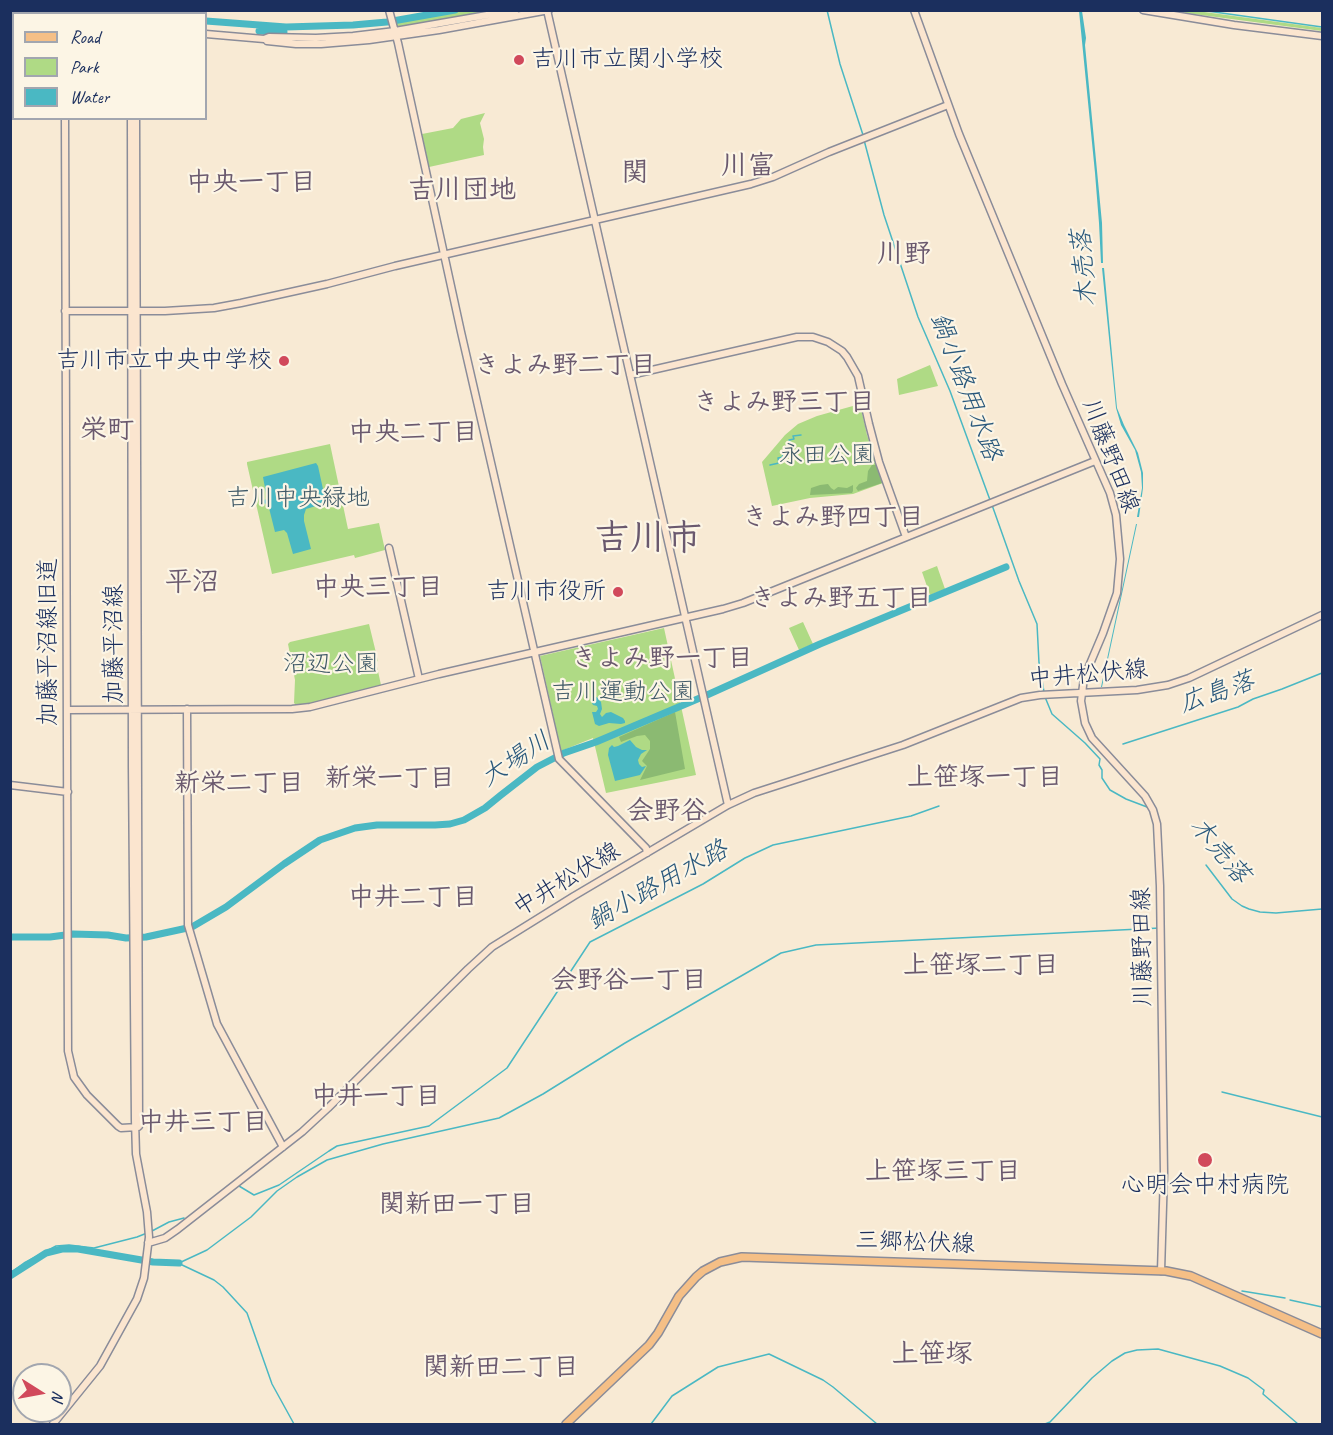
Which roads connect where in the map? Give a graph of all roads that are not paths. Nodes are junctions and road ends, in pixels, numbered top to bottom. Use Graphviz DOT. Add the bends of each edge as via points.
graph roads {
  1 [pos="389,10"];
  2 [pos="516,10"];
  3 [pos="914,10"];
  4 [pos="1143,10"];
  5 [pos="548,11"];
  6 [pos="395,32"];
  7 [pos="207,34"];
  8 [pos="1323,36"];
  9 [pos="948,105"];
  10 [pos="65,120"];
  11 [pos="131,120"];
  12 [pos="136,120"];
  13 [pos="594,220"];
  14 [pos="444,255"];
  15 [pos="65,311"];
  16 [pos="134,311"];
  17 [pos="630,375"];
  18 [pos="1095,461"];
  19 [pos="906,537"];
  20 [pos="389,548"];
  21 [pos="1323,615"];
  22 [pos="685,617"];
  23 [pos="534,652"];
  24 [pos="419,679"];
  25 [pos="1081,693"];
  26 [pos="187,709"];
  27 [pos="68,710"];
  28 [pos="135,710"];
  29 [pos="10,785"];
  30 [pos="68,792"];
  31 [pos="728,805"];
  32 [pos="648,853"];
  33 [pos="137,1127"];
  34 [pos="283,1147"];
  35 [pos="148,1243"];
  36 [pos="1161,1271"];
  37 [pos="1323,1334"];
  38 [pos="53,1425"];
  39 [pos="567,1425"];
  1 -- 6 [label="street"];
  2 -- 6 [label="street"];
  3 -- 9 [label="street, 川藤野田線"];
  4 -- 8 [label="street"];
  5 -- 6 [label="street"];
  5 -- 13 [label="street"];
  6 -- 7 [label="street" via="321,44"];
  6 -- 14 [label="street"];
  9 -- 13 [label="street" via="773,177"];
  9 -- 18 [label="street, 川藤野田線"];
  10 -- 15 [label="street, 加藤平沼線旧道"];
  11 -- 16 [label="street, 加藤平沼線"];
  12 -- 16 [label="street, 加藤平沼線"];
  13 -- 14 [label="street"];
  13 -- 17 [label="street"];
  14 -- 16 [label="street" via="214,308"];
  14 -- 23 [label="street"];
  15 -- 16 [label="street"];
  15 -- 27 [label="street, 加藤平沼線旧道"];
  16 -- 28 [label="street, 加藤平沼線"];
  17 -- 19 [label="street" via="797,338 813,337 828,342 842,351 858,376 873,440"];
  17 -- 22 [label="street"];
  18 -- 19 [label="street"];
  18 -- 25 [label="street, 川藤野田線" via="1114,506 1120,569 1117,593"];
  19 -- 22 [label="street" via="743,603"];
  20 -- 24 [label="street"];
  21 -- 25 [label="street, 中井松伏線" via="1183,680 1155,688"];
  22 -- 23 [label="street"];
  22 -- 31 [label="street"];
  23 -- 24 [label="street"];
  23 -- 32 [label="street" via="558,757"];
  24 -- 26 [label="street" via="310,707"];
  25 -- 31 [label="street, 中井松伏線" via="1012,701 903,745"];
  25 -- 36 [label="street, 川藤野田線" via="1082,715 1088,730 1145,796 1157,824 1164,1173"];
  26 -- 28 [label="street"];
  26 -- 34 [label="street" via="188,926 218,1024"];
  27 -- 28 [label="street"];
  27 -- 30 [label="street, 加藤平沼線旧道"];
  28 -- 33 [label="street, 加藤平沼線"];
  29 -- 30 [label="street"];
  30 -- 33 [label="street, 加藤平沼線旧道" via="68,1052 81,1088 113,1122 122,1128"];
  31 -- 32 [label="street, 中井松伏線"];
  32 -- 34 [label="street, 中井松伏線" via="485,953 328,1108"];
  33 -- 35 [label="street, 加藤平沼線" via="136,1154 147,1212"];
  34 -- 35 [label="street, 中井松伏線" via="170,1235"];
  35 -- 38 [label="street, 加藤平沼線" via="137,1299 100,1366"];
  36 -- 37 [label="main road, 三郷松伏線" via="1196,1278"];
  36 -- 39 [label="main road, 三郷松伏線" via="754,1257 728,1260 703,1271 687,1285 649,1345"];
}
